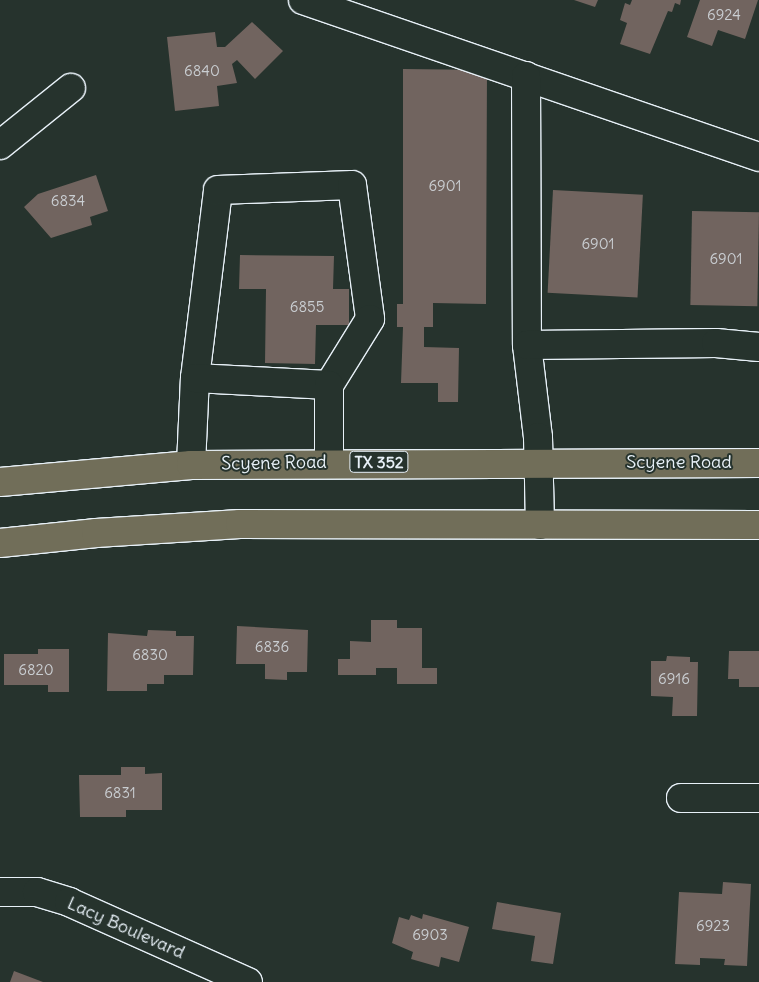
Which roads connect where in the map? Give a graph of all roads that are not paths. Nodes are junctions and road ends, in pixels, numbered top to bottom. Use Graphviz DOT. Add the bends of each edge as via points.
graph roads {
  1 [pos="303,0"];
  2 [pos="526,76"];
  3 [pos="71,88"];
  4 [pos="0,145"];
  5 [pos="759,157"];
  6 [pos="527,345"];
  7 [pos="759,347"];
  8 [pos="195,378"];
  9 [pos="329,385"];
  10 [pos="329,462"];
  11 [pos="539,462"];
  12 [pos="759,463"];
  13 [pos="191,465"];
  14 [pos="0,482"];
  15 [pos="540,525"];
  16 [pos="759,525"];
  17 [pos="0,543"];
  18 [pos="681,798"];
  19 [pos="759,798"];
  20 [pos="0,892"];
  21 [pos="248,982"];
  1 -- 2 [label="street"];
  2 -- 5 [label="street"];
  2 -- 6 [label="street"];
  3 -- 4 [label="street"];
  6 -- 7 [label="street" via="716,343"];
  6 -- 11 [label="street"];
  8 -- 9 [label="street"];
  8 -- 9 [label="street" via="218,190 352,185 370,319"];
  8 -- 13 [label="street"];
  9 -- 10 [label="street"];
  10 -- 11 [label="main road, Scyene Road / TX 352"];
  10 -- 13 [label="main road, Scyene Road / TX 352"];
  11 -- 12 [label="main road, Scyene Road / TX 352"];
  11 -- 15 [label="street"];
  13 -- 14 [label="main road, Scyene Road / TX 352"];
  15 -- 16 [label="main road"];
  15 -- 17 [label="main road" via="240,524"];
  18 -- 19 [label="street"];
  20 -- 21 [label="street, Lacy Boulevard" via="37,892 69,902"];
}
